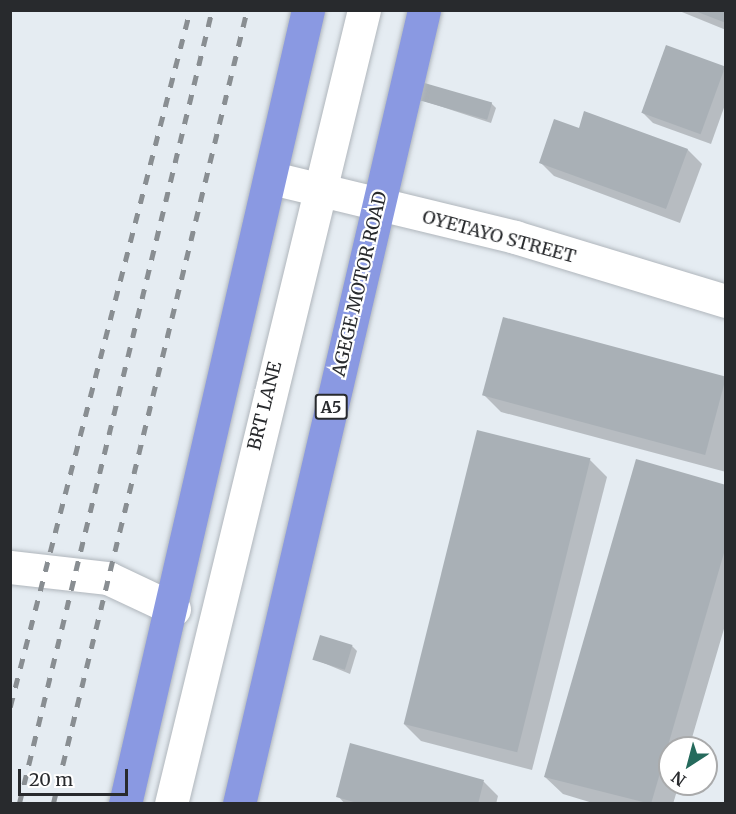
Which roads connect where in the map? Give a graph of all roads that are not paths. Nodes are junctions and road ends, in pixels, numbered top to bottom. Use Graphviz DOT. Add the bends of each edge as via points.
graph roads {
  1 [pos="308,10"];
  2 [pos="364,10"];
  3 [pos="424,10"];
  4 [pos="272,178"];
  5 [pos="318,190"];
  6 [pos="378,207"];
  7 [pos="726,301"];
  8 [pos="10,567"];
  9 [pos="174,609"];
  10 [pos="125,804"];
  11 [pos="171,804"];
  12 [pos="239,804"];
  1 -- 4 [label="highway"];
  2 -- 5 [label="street, BRT LANE"];
  3 -- 6 [label="highway, AGEGE MOTOR ROAD / A5"];
  4 -- 5 [label="street, OYETAYO STREET"];
  4 -- 9 [label="highway"];
  5 -- 6 [label="street, OYETAYO STREET"];
  5 -- 11 [label="street, BRT LANE"];
  6 -- 7 [label="street, OYETAYO STREET" via="515,237"];
  6 -- 12 [label="highway, AGEGE MOTOR ROAD / A5"];
  8 -- 9 [label="street" via="108,578"];
  9 -- 10 [label="highway"];
}
